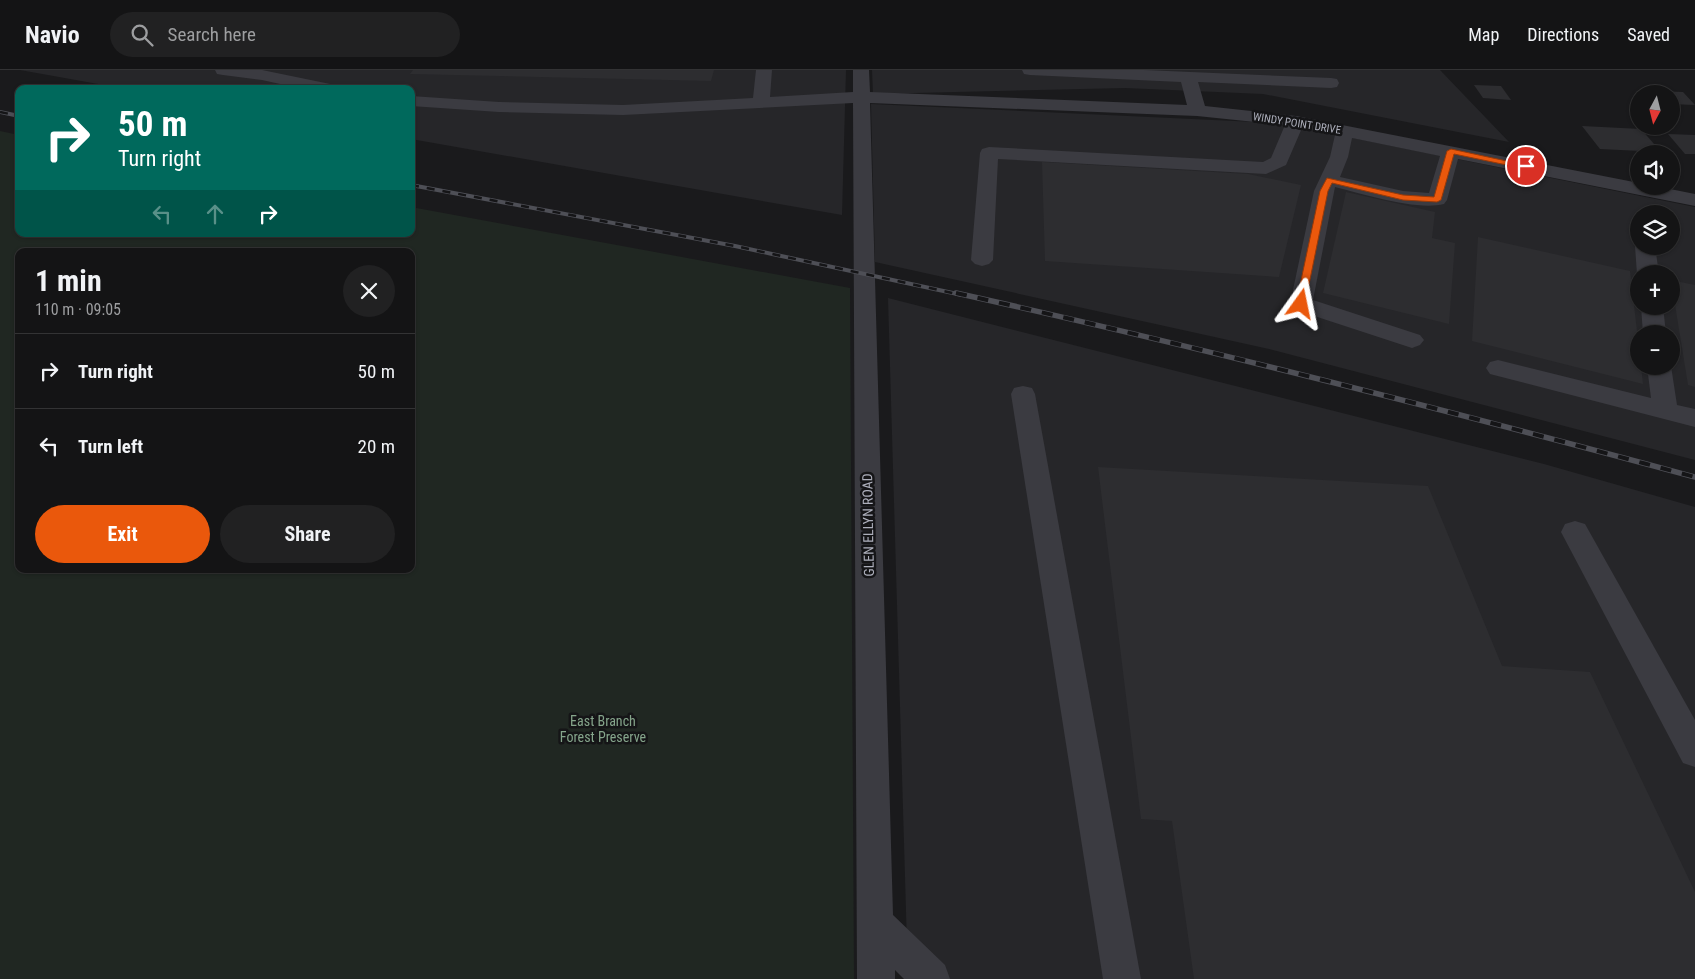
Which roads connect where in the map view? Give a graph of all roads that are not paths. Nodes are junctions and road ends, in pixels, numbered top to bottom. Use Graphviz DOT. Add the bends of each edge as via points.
graph roads {
  1 [pos="223,70"];
  2 [pos="764,70"];
  3 [pos="861,70"];
  4 [pos="1030,70"];
  5 [pos="1188,77"];
  6 [pos="1332,83"];
  7 [pos="310,85"];
  8 [pos="862,98"];
  9 [pos="415,101"];
  10 [pos="760,103"];
  11 [pos="1197,111"];
  12 [pos="1296,121"];
  13 [pos="1345,130"];
  14 [pos="1451,151"];
  15 [pos="1329,180"];
  16 [pos="1695,200"];
  17 [pos="982,260"];
  18 [pos="1412,340"];
  19 [pos="1498,368"];
  20 [pos="1660,375"];
  21 [pos="1023,394"];
  22 [pos="1664,410"];
  23 [pos="1695,418"];
  24 [pos="1575,532"];
  25 [pos="1695,752"];
  26 [pos="874,922"];
  27 [pos="876,979"];
  28 [pos="931,979"];
  29 [pos="1122,979"];
  1 -- 7 [label="street"];
  2 -- 10 [label="street"];
  3 -- 8 [label="street, GLEN ELLYN ROAD"];
  4 -- 5 [label="street"];
  5 -- 6 [label="street"];
  5 -- 11 [label="street"];
  8 -- 10 [label="street, WINDY POINT DRIVE"];
  8 -- 11 [label="street, WINDY POINT DRIVE"];
  8 -- 26 [label="street, GLEN ELLYN ROAD"];
  9 -- 10 [label="street, WINDY POINT DRIVE" via="623,110"];
  11 -- 12 [label="street, WINDY POINT DRIVE"];
  12 -- 13 [label="street, WINDY POINT DRIVE"];
  12 -- 17 [label="street" via="1279,161 1266,168 989,153"];
  13 -- 14 [label="street, WINDY POINT DRIVE"];
  13 -- 15 [label="street" via="1339,157"];
  14 -- 15 [label="street" via="1437,200 1403,197"];
  14 -- 16 [label="street, WINDY POINT DRIVE" via="1639,197"];
  15 -- 18 [label="street" via="1301,304"];
  19 -- 22 [label="street"];
  20 -- 22 [label="street"];
  21 -- 29 [label="street"];
  22 -- 23 [label="street"];
  24 -- 25 [label="street"];
  26 -- 27 [label="street, GLEN ELLYN ROAD"];
  26 -- 28 [label="street"];
}
